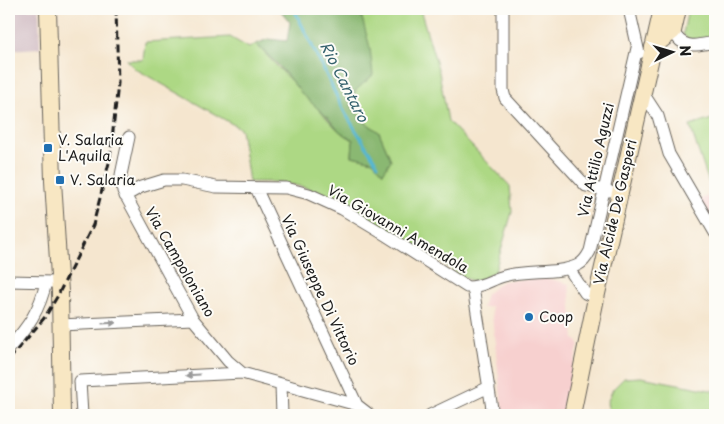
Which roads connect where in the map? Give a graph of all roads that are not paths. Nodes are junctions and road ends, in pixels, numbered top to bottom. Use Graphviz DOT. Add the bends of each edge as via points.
graph roads {
  1 [pos="48,9"];
  2 [pos="503,9"];
  3 [pos="629,9"];
  4 [pos="662,9"];
  5 [pos="678,9"];
  6 [pos="673,31"];
  7 [pos="715,42"];
  8 [pos="645,47"];
  9 [pos="644,87"];
  10 [pos="129,137"];
  11 [pos="256,188"];
  12 [pos="604,190"];
  13 [pos="620,192"];
  14 [pos="125,196"];
  15 [pos="715,233"];
  16 [pos="569,269"];
  17 [pos="54,278"];
  18 [pos="9,281"];
  19 [pos="473,287"];
  20 [pos="596,298"];
  21 [pos="193,319"];
  22 [pos="60,325"];
  23 [pos="9,348"];
  24 [pos="242,373"];
  25 [pos="281,385"];
  26 [pos="489,387"];
  27 [pos="357,405"];
  28 [pos="62,415"];
  29 [pos="82,415"];
  30 [pos="282,415"];
  31 [pos="369,415"];
  32 [pos="430,415"];
  33 [pos="492,415"];
  34 [pos="572,415"];
  1 -- 17 [label="street"];
  2 -- 12 [label="street" via="505,98 586,186"];
  3 -- 8 [label="street"];
  4 -- 8 [label="street, Via Alcide De Gasperi"];
  5 -- 6 [label="street"];
  6 -- 7 [label="street" via="677,39 690,46"];
  6 -- 8 [label="street"];
  8 -- 9 [label="street, Via Alcide De Gasperi"];
  8 -- 12 [label="street, Via Attilio Aguzzi"];
  9 -- 13 [label="street, Via Alcide De Gasperi"];
  9 -- 15 [label="street" via="658,116 669,154"];
  10 -- 14 [label="street, Via Campoloniano" via="121,175"];
  11 -- 14 [label="street, Via Giovanni Amendola" via="164,180"];
  11 -- 19 [label="street, Via Giovanni Amendola" via="286,188 342,209 467,287"];
  11 -- 27 [label="street, Via Giuseppe Di Vittorio"];
  12 -- 13 [label="street"];
  12 -- 16 [label="street, Via Attilio Aguzzi" via="590,251 580,265"];
  13 -- 20 [label="street, Via Alcide De Gasperi"];
  14 -- 21 [label="street, Via Campoloniano"];
  16 -- 19 [label="street, Via Giovanni Amendola" via="504,276"];
  16 -- 20 [label="street" via="585,293"];
  17 -- 18 [label="street"];
  17 -- 22 [label="street" via="60,301"];
  17 -- 23 [label="street" via="38,308"];
  19 -- 26 [label="street"];
  20 -- 34 [label="street, Via Alcide De Gasperi"];
  22 -- 21 [label="street, one-way"];
  21 -- 24 [label="street, Via Campoloniano"];
  22 -- 28 [label="street"];
  24 -- 25 [label="street, Via Campoloniano"];
  24 -- 29 [label="street, one-way" via="80,380"];
  25 -- 27 [label="street, Via Campoloniano"];
  25 -- 30 [label="street"];
  26 -- 32 [label="street"];
  26 -- 33 [label="street"];
  27 -- 31 [label="street, Via Campoloniano"];
}
